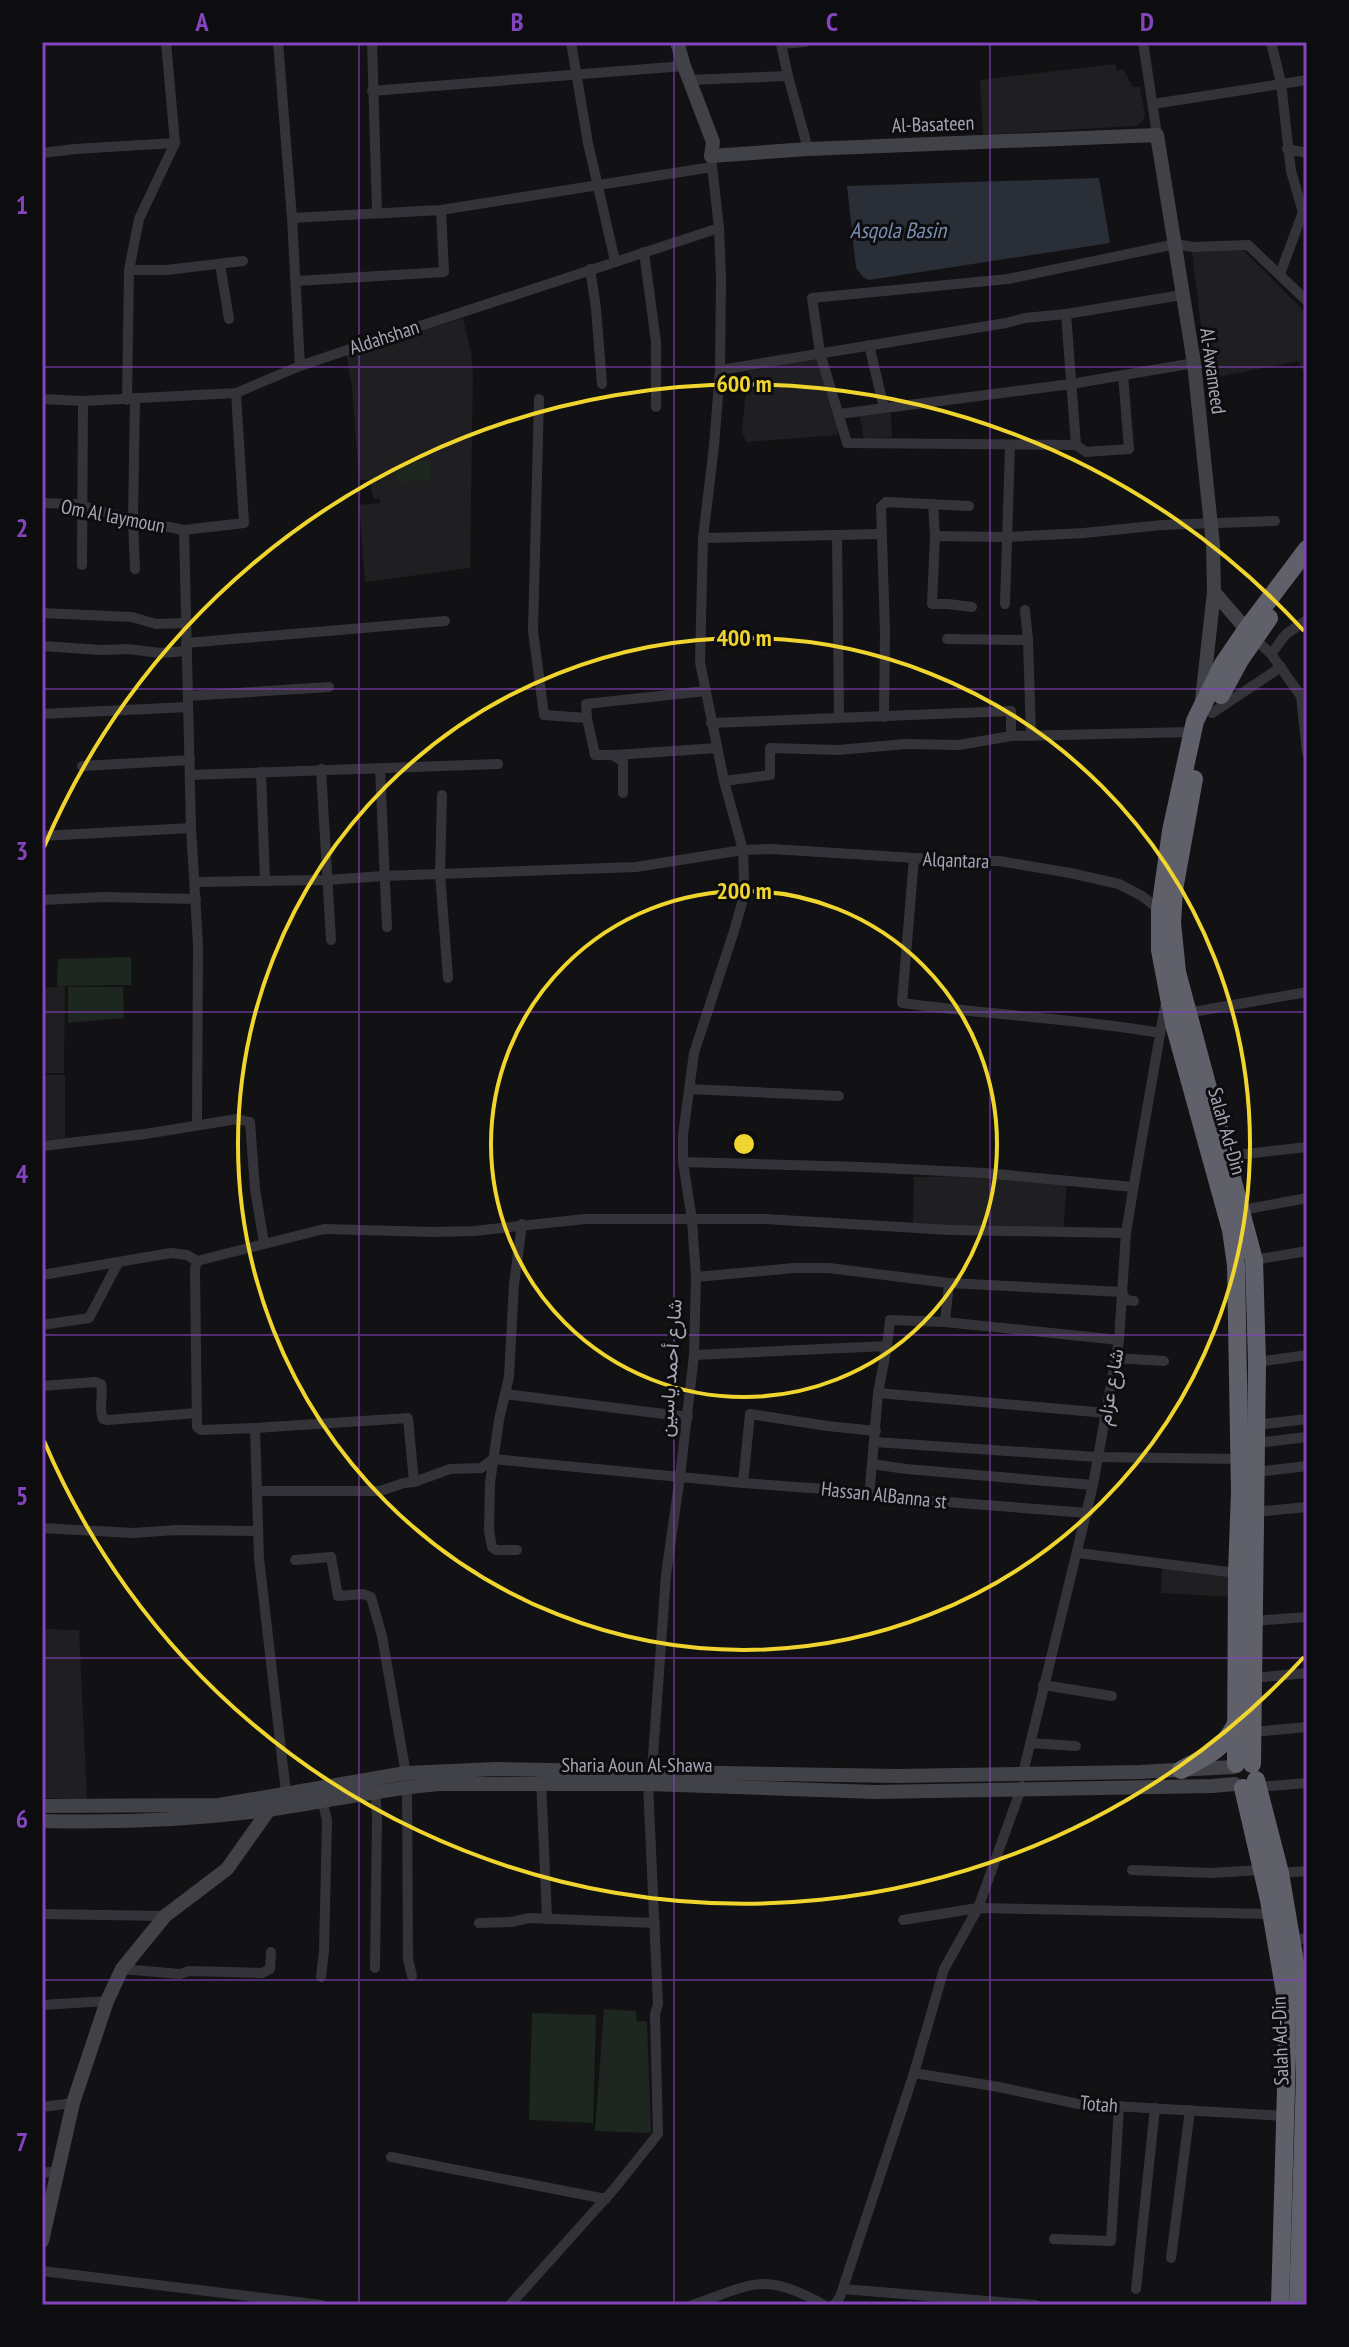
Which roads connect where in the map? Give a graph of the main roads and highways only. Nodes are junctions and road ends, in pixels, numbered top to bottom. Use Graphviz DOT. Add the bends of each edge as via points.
graph roads {
  1 [pos="675,42"];
  2 [pos="1157,135"];
  3 [pos="1307,549"];
  4 [pos="1307,566"];
  5 [pos="1214,592"];
  6 [pos="1251,634"];
  7 [pos="1207,711"];
  8 [pos="1244,1727"];
  9 [pos="1181,1770"];
  10 [pos="1245,1776"];
  11 [pos="650,1777"];
  12 [pos="406,1778"];
  13 [pos="1023,1778"];
  14 [pos="286,1793"];
  15 [pos="320,1794"];
  16 [pos="42,1806"];
  17 [pos="268,1810"];
  18 [pos="42,1821"];
  19 [pos="1271,1872"];
  20 [pos="1299,1939"];
  21 [pos="1305,2001"];
  22 [pos="1306,2037"];
  23 [pos="1306,2074"];
  24 [pos="1305,2153"];
  25 [pos="50,2172"];
  26 [pos="42,2241"];
  27 [pos="1303,2249"];
  28 [pos="1301,2295"];
  29 [pos="1280,2305"];
  1 -- 2 [label="main road, Al-Basateen" via="713,142 711,161 808,149"];
  2 -- 5 [label="main road, Al-Awameed" via="1194,363"];
  3 -- 6 [label="highway, Salah Ad-Din"];
  4 -- 6 [label="highway, Salah Ad-Din"];
  5 -- 6 [label="main road"];
  5 -- 7 [label="main road, Al-Awameed"];
  6 -- 7 [label="highway, Salah Ad-Din"];
  7 -- 8 [label="highway, Salah Ad-Din" via="1172,923 1177,972 1254,1260 1252,1678"];
  7 -- 8 [label="highway, Salah Ad-Din" via="1191,732 1171,831 1160,950 1236,1265 1237,1573"];
  8 -- 9 [label="highway"];
  8 -- 10 [label="highway, Salah Ad-Din"];
  9 -- 10 [label="main road, Sharia Aoun Al-Shawa"];
  9 -- 13 [label="main road, Sharia Aoun Al-Shawa"];
  10 -- 13 [label="main road, Sharia Aoun Al-Shawa" via="1212,1786"];
  10 -- 19 [label="highway, Salah Ad-Din"];
  11 -- 12 [label="main road, Sharia Aoun Al-Shawa" via="540,1769"];
  11 -- 12 [label="main road, Sharia Aoun Al-Shawa" via="541,1785 438,1784"];
  11 -- 13 [label="main road, Sharia Aoun Al-Shawa"];
  12 -- 15 [label="main road, Sharia Aoun Al-Shawa"];
  14 -- 15 [label="main road, Sharia Aoun Al-Shawa"];
  14 -- 16 [label="main road, Sharia Aoun Al-Shawa" via="219,1805"];
  14 -- 17 [label="main road"];
  15 -- 17 [label="main road, Sharia Aoun Al-Shawa"];
  17 -- 18 [label="main road, Sharia Aoun Al-Shawa" via="171,1820"];
  17 -- 25 [label="main road" via="227,1869 165,1916 122,1969"];
  19 -- 20 [label="highway, Salah Ad-Din"];
  19 -- 29 [label="highway, Salah Ad-Din" via="1286,1999"];
  20 -- 21 [label="highway, Salah Ad-Din"];
  21 -- 22 [label="highway, Salah Ad-Din"];
  22 -- 23 [label="highway, Salah Ad-Din"];
  23 -- 24 [label="highway, Salah Ad-Din"];
  24 -- 27 [label="highway, Salah Ad-Din"];
  25 -- 26 [label="main road"];
  27 -- 28 [label="highway, Salah Ad-Din"];
}
